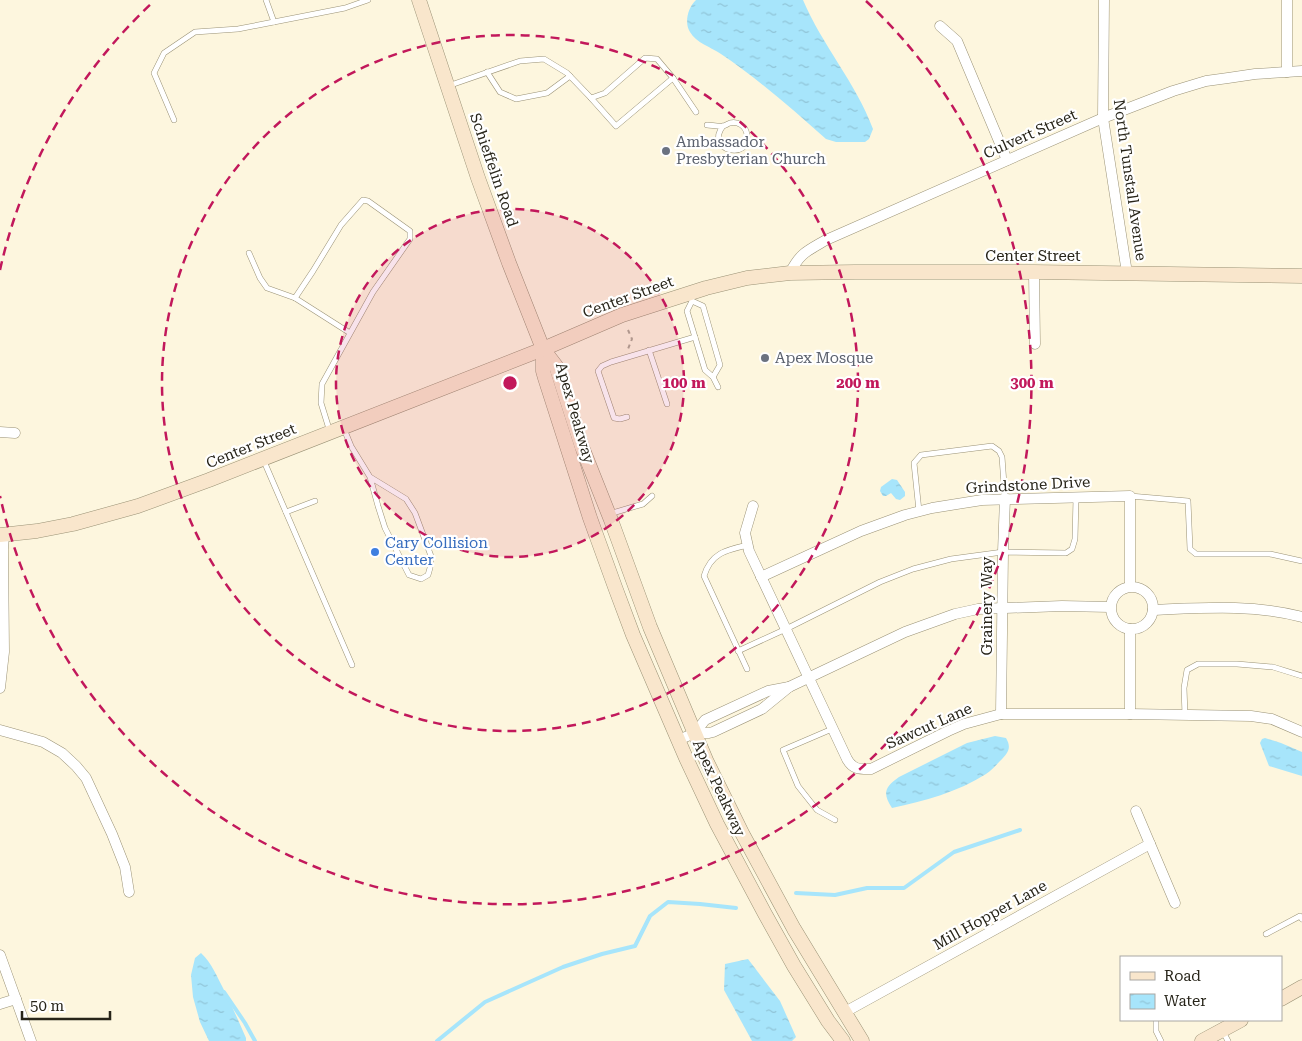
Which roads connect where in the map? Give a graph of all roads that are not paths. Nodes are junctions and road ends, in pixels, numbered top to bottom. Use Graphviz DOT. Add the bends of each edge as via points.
graph roads {
  1 [pos="266,0"];
  2 [pos="368,0"];
  3 [pos="418,0"];
  4 [pos="1104,0"];
  5 [pos="1287,0"];
  6 [pos="274,22"];
  7 [pos="940,26"];
  8 [pos="1302,71"];
  9 [pos="487,72"];
  10 [pos="1287,72"];
  11 [pos="570,76"];
  12 [pos="673,78"];
  13 [pos="448,86"];
  14 [pos="591,98"];
  15 [pos="696,112"];
  16 [pos="1103,118"];
  17 [pos="174,120"];
  18 [pos="707,125"];
  19 [pos="723,126"];
  20 [pos="1007,160"];
  21 [pos="249,253"];
  22 [pos="1034,272"];
  23 [pos="790,273"];
  24 [pos="1127,273"];
  25 [pos="1302,276"];
  26 [pos="1302,281"];
  27 [pos="691,297"];
  28 [pos="295,298"];
  29 [pos="350,333"];
  30 [pos="695,337"];
  31 [pos="1035,344"];
  32 [pos="542,349"];
  33 [pos="649,350"];
  34 [pos="713,377"];
  35 [pos="718,387"];
  36 [pos="667,404"];
  37 [pos="627,417"];
  38 [pos="343,427"];
  39 [pos="0,432"];
  40 [pos="330,432"];
  41 [pos="15,434"];
  42 [pos="263,458"];
  43 [pos="370,477"];
  44 [pos="652,496"];
  45 [pos="1130,496"];
  46 [pos="1076,497"];
  47 [pos="1004,498"];
  48 [pos="315,500"];
  49 [pos="753,506"];
  50 [pos="919,511"];
  51 [pos="286,512"];
  52 [pos="609,514"];
  53 [pos="2,535"];
  54 [pos="748,545"];
  55 [pos="1002,552"];
  56 [pos="1302,561"];
  57 [pos="761,577"];
  58 [pos="1130,586"];
  59 [pos="1110,607"];
  60 [pos="1003,608"];
  61 [pos="1153,610"];
  62 [pos="1302,617"];
  63 [pos="786,629"];
  64 [pos="1130,629"];
  65 [pos="738,651"];
  66 [pos="352,665"];
  67 [pos="747,669"];
  68 [pos="1302,676"];
  69 [pos="810,678"];
  70 [pos="0,688"];
  71 [pos="1001,714"];
  72 [pos="1130,714"];
  73 [pos="1185,715"];
  74 [pos="833,728"];
  75 [pos="0,730"];
  76 [pos="1302,732"];
  77 [pos="695,733"];
  78 [pos="678,740"];
  79 [pos="1136,811"];
  80 [pos="835,820"];
  81 [pos="1150,844"];
  82 [pos="129,892"];
  83 [pos="1175,903"];
  84 [pos="1302,919"];
  85 [pos="1266,934"];
  86 [pos="0,955"];
  87 [pos="1302,987"];
  88 [pos="1282,998"];
  89 [pos="16,999"];
  90 [pos="0,1004"];
  91 [pos="845,1012"];
  92 [pos="1156,1021"];
  93 [pos="1240,1021"];
  94 [pos="1225,1036"];
  95 [pos="31,1041"];
  96 [pos="843,1041"];
  97 [pos="862,1041"];
  98 [pos="1161,1041"];
  99 [pos="1202,1041"];
  1 -- 6 [label="lane"];
  2 -- 6 [label="lane" via="345,8"];
  3 -- 13 [label="main road, Schieffelin Road"];
  4 -- 16 [label="street, North Tunstall Avenue"];
  5 -- 10 [label="street"];
  6 -- 17 [label="lane" via="195,32 164,53 154,73"];
  7 -- 20 [label="street" via="957,42"];
  8 -- 10 [label="street, Culvert Street"];
  9 -- 11 [label="lane" via="520,61 544,59"];
  9 -- 11 [label="lane" via="500,92 516,99 547,93"];
  9 -- 13 [label="lane"];
  10 -- 16 [label="street, Culvert Street" via="1199,83"];
  11 -- 14 [label="lane"];
  12 -- 14 [label="lane" via="658,59 645,58 606,93"];
  12 -- 14 [label="lane" via="616,126"];
  12 -- 15 [label="lane"];
  13 -- 32 [label="main road, Schieffelin Road" via="478,178"];
  16 -- 20 [label="street, Culvert Street"];
  16 -- 24 [label="street, North Tunstall Avenue"];
  18 -- 19 [label="lane"];
  19 -- 19 [label="lane" via="732,122 744,128 747,137 744,146 736,151 723,147 719,139"];
  20 -- 23 [label="street, Culvert Street" via="826,240 796,261"];
  21 -- 28 [label="lane" via="267,288"];
  22 -- 23 [label="main road, Center Street"];
  22 -- 24 [label="main road, Center Street"];
  22 -- 31 [label="street"];
  23 -- 27 [label="main road, Center Street" via="747,278 706,288"];
  24 -- 25 [label="main road, Center Street"];
  25 -- 26 [label="street"];
  27 -- 30 [label="lane" via="686,310"];
  27 -- 32 [label="main road, Center Street" via="622,315"];
  27 -- 34 [label="lane" via="703,306 720,365"];
  28 -- 29 [label="lane"];
  28 -- 29 [label="lane" via="341,225 363,200 368,201 410,231 410,239 373,292"];
  29 -- 40 [label="lane" via="322,384 321,403"];
  30 -- 33 [label="lane"];
  30 -- 34 [label="lane" via="705,370"];
  32 -- 38 [label="main road, Center Street"];
  32 -- 52 [label="main road, Apex Peakway" via="556,366 582,447"];
  32 -- 78 [label="main road, Apex Peakway" via="544,378 599,543 633,635"];
  33 -- 36 [label="lane"];
  33 -- 37 [label="lane" via="602,366 598,371 614,418"];
  34 -- 35 [label="lane"];
  38 -- 40 [label="main road, Center Street"];
  38 -- 43 [label="lane"];
  39 -- 41 [label="street"];
  40 -- 42 [label="main road, Center Street"];
  42 -- 51 [label="lane"];
  42 -- 53 [label="main road, Center Street" via="116,513 37,531"];
  43 -- 43 [label="lane" via="385,528 409,575 421,579 428,575 431,556 415,513 406,499"];
  44 -- 52 [label="lane" via="643,504"];
  45 -- 46 [label="street, Grindstone Drive"];
  45 -- 56 [label="lane" via="1188,501 1190,549 1196,554 1270,554"];
  45 -- 58 [label="street"];
  46 -- 47 [label="street, Grindstone Drive"];
  46 -- 55 [label="lane" via="1076,539 1072,549 1066,553"];
  47 -- 50 [label="street, Grindstone Drive"];
  47 -- 50 [label="lane" via="1002,457 992,446 921,455 914,464"];
  47 -- 55 [label="street, Grainery Way"];
  48 -- 51 [label="lane"];
  49 -- 54 [label="street, Sawcut Lane" via="745,534"];
  50 -- 57 [label="street, Grindstone Drive" via="861,531"];
  51 -- 66 [label="lane"];
  52 -- 77 [label="main road, Apex Peakway" via="650,627"];
  53 -- 70 [label="street" via="4,652"];
  54 -- 57 [label="street, Sawcut Lane"];
  54 -- 65 [label="lane" via="727,550 713,558 704,576"];
  55 -- 60 [label="street, Grainery Way"];
  55 -- 63 [label="lane" via="952,559 913,569"];
  57 -- 63 [label="street, Sawcut Lane"];
  58 -- 59 [label="street" via="1119,591"];
  58 -- 61 [label="street" via="1147,593"];
  59 -- 60 [label="street"];
  59 -- 64 [label="street" via="1118,624"];
  60 -- 69 [label="street" via="978,609 933,621"];
  60 -- 71 [label="street, Grainery Way"];
  61 -- 62 [label="street" via="1243,608"];
  61 -- 64 [label="street" via="1148,622"];
  63 -- 65 [label="lane"];
  63 -- 69 [label="street, Sawcut Lane"];
  64 -- 72 [label="street"];
  65 -- 67 [label="lane"];
  68 -- 73 [label="lane" via="1273,667 1198,664 1187,670"];
  69 -- 74 [label="street, Sawcut Lane"];
  69 -- 77 [label="street" via="768,691 705,720"];
  71 -- 72 [label="street, Sawcut Lane"];
  71 -- 74 [label="street, Sawcut Lane" via="956,728 870,769 858,769 850,764"];
  72 -- 73 [label="street, Sawcut Lane"];
  73 -- 76 [label="street, Sawcut Lane" via="1272,719"];
  74 -- 80 [label="lane" via="783,750 798,786 817,810"];
  75 -- 82 [label="street" via="43,742 62,753 86,778 126,868"];
  77 -- 78 [label="street"];
  77 -- 91 [label="main road, Apex Peakway" via="742,834 794,929"];
  78 -- 96 [label="main road, Apex Peakway" via="745,878 794,966"];
  79 -- 81 [label="street"];
  81 -- 83 [label="street"];
  81 -- 91 [label="street, Mill Hopper Lane"];
  84 -- 85 [label="lane" via="1300,916"];
  86 -- 89 [label="street"];
  87 -- 88 [label="main road"];
  89 -- 90 [label="street"];
  89 -- 95 [label="street"];
  91 -- 97 [label="main road, Apex Peakway"];
  92 -- 98 [label="lane"];
  93 -- 94 [label="main road"];
  94 -- 99 [label="main road"];
}
